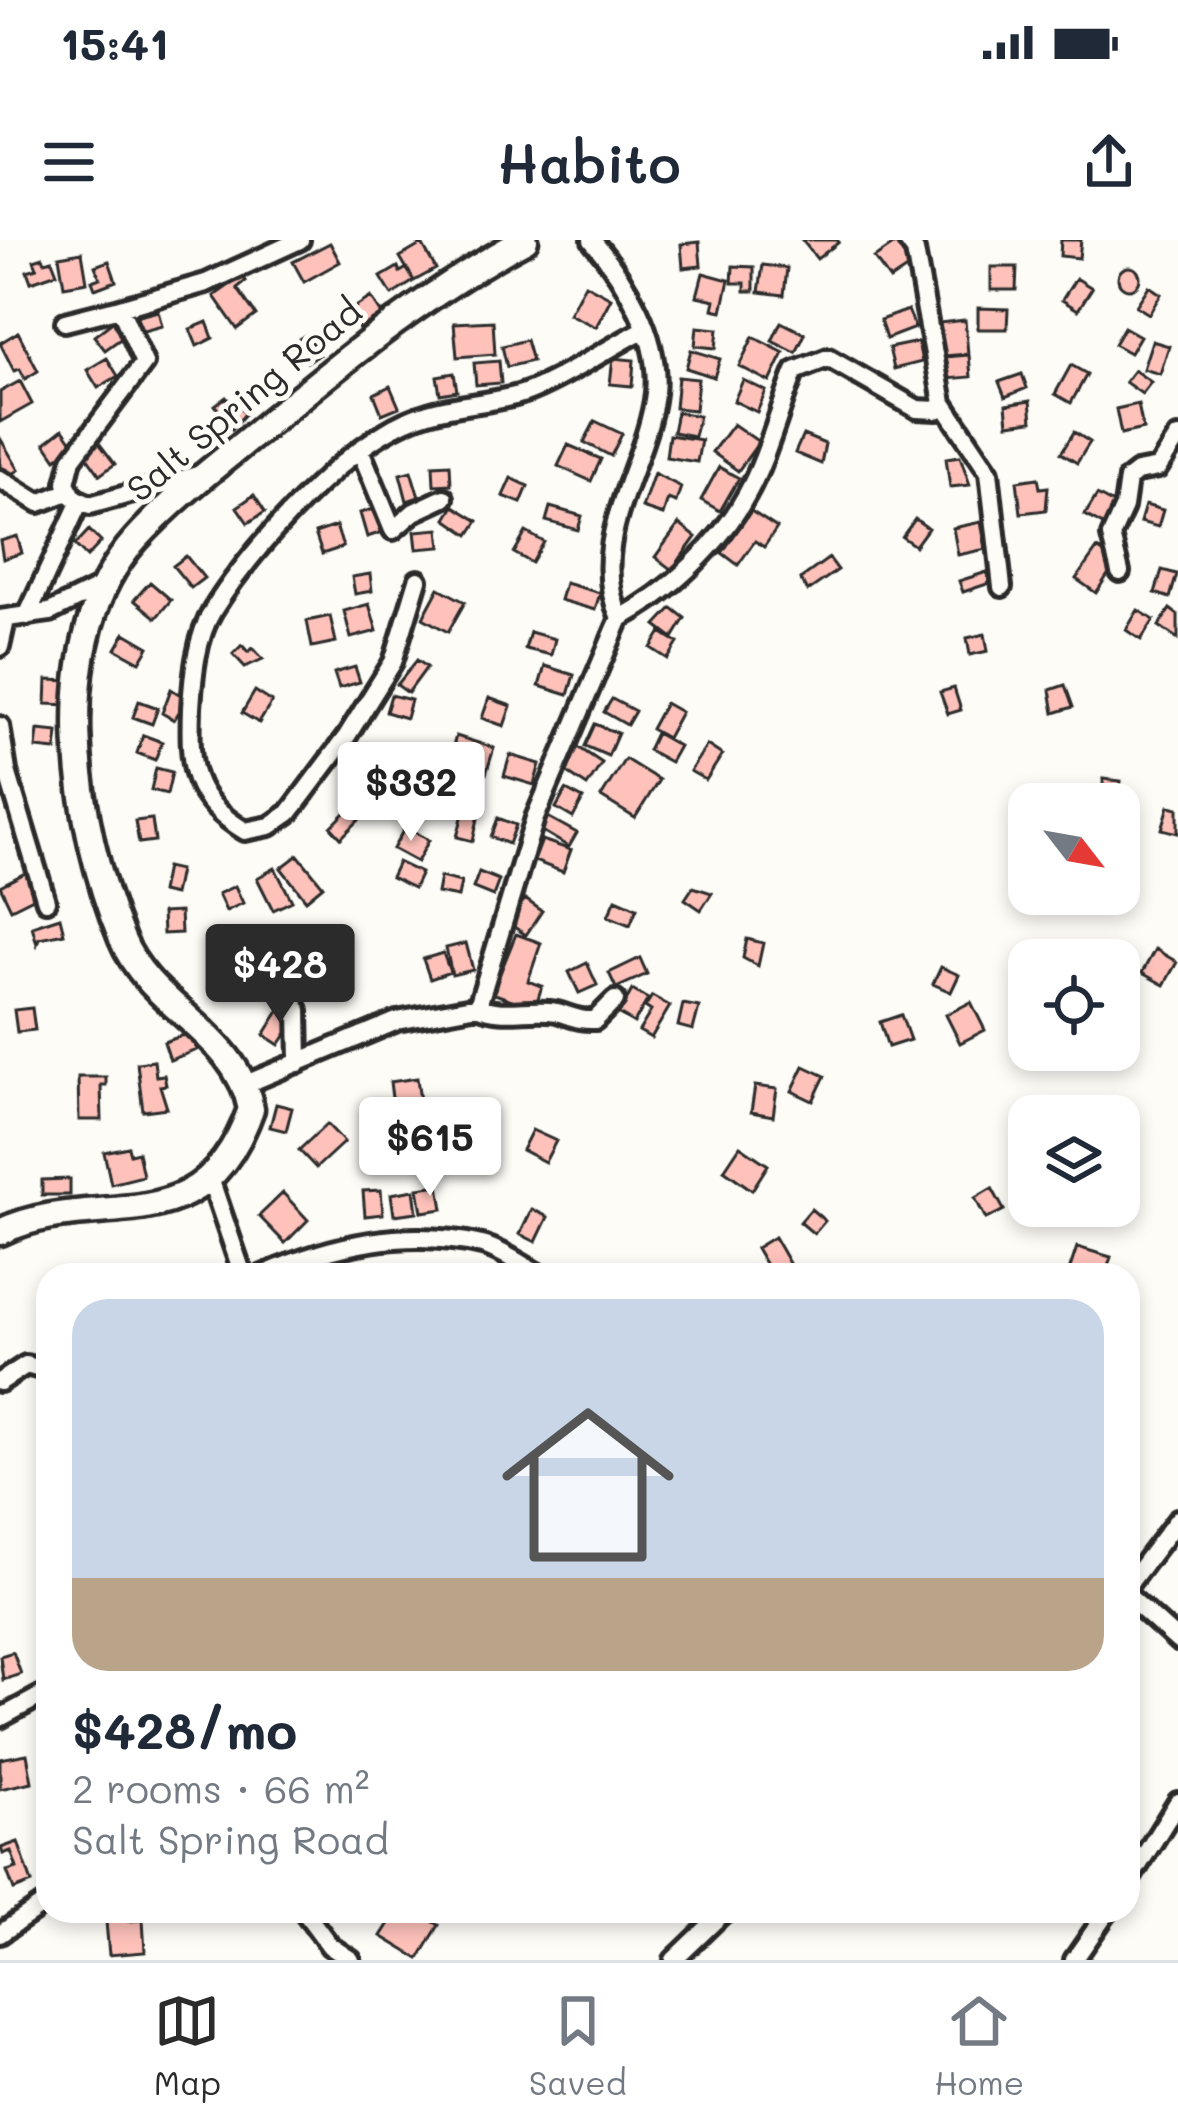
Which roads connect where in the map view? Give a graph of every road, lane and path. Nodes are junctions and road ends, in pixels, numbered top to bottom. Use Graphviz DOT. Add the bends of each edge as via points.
graph roads {
  1 [pos="300,240"];
  2 [pos="525,240"];
  3 [pos="592,240"];
  4 [pos="907,240"];
  5 [pos="120,308"];
  6 [pos="65,322"];
  7 [pos="645,329"];
  8 [pos="943,403"];
  9 [pos="1178,437"];
  10 [pos="361,452"];
  11 [pos="207,472"];
  12 [pos="0,479"];
  13 [pos="75,496"];
  14 [pos="444,498"];
  15 [pos="1120,572"];
  16 [pos="418,580"];
  17 [pos="107,584"];
  18 [pos="1002,587"];
  19 [pos="27,616"];
  20 [pos="620,618"];
  21 [pos="3,620"];
  22 [pos="0,646"];
  23 [pos="0,726"];
  24 [pos="46,901"];
  25 [pos="290,996"];
  26 [pos="615,1000"];
  27 [pos="478,1006"];
  28 [pos="298,1063"];
  29 [pos="246,1084"];
  30 [pos="210,1178"];
  31 [pos="0,1232"];
  32 [pos="239,1263"];
  33 [pos="291,1263"];
  34 [pos="517,1263"];
  35 [pos="36,1368"];
  36 [pos="0,1382"];
  37 [pos="1178,1519"];
  38 [pos="1140,1569"];
  39 [pos="1140,1607"];
  40 [pos="1178,1641"];
  41 [pos="36,1698"];
  42 [pos="0,1718"];
  43 [pos="1178,1802"];
  44 [pos="1140,1863"];
  45 [pos="36,1909"];
  46 [pos="313,1923"];
  47 [pos="713,1923"];
  48 [pos="1100,1923"];
  49 [pos="0,1934"];
  50 [pos="351,1960"];
  51 [pos="674,1960"];
  52 [pos="1075,1960"];
  1 -- 5 [label="street" via="206,284"];
  2 -- 11 [label="street, Salt Spring Road" via="375,333"];
  3 -- 7 [label="street" via="623,277"];
  4 -- 8 [label="street"];
  5 -- 6 [label="street"];
  5 -- 13 [label="street" via="144,363 72,459 66,483"];
  7 -- 10 [label="street" via="518,395 446,405"];
  7 -- 20 [label="street" via="656,391 614,533 608,592"];
  8 -- 18 [label="street" via="989,472"];
  8 -- 20 [label="street" via="917,410 828,358 795,371 730,521 648,604"];
  9 -- 15 [label="street" via="1158,468 1128,479 1111,536"];
  10 -- 14 [label="street" via="393,530"];
  10 -- 16 [label="street" via="286,516 212,612 192,680 189,759 203,797 221,816 245,831 290,813 393,662"];
  11 -- 13 [label="street" via="90,505"];
  11 -- 17 [label="street, Salt Spring Road" via="133,541"];
  12 -- 13 [label="street" via="39,503"];
  13 -- 19 [label="street"];
  17 -- 19 [label="street"];
  17 -- 29 [label="street, Salt Spring Road" via="85,644 75,749 109,898 141,971 235,1062"];
  19 -- 21 [label="street"];
  20 -- 27 [label="street" via="536,818"];
  21 -- 22 [label="street"];
  23 -- 24 [label="street"];
  25 -- 28 [label="street" via="298,1010"];
  26 -- 27 [label="street" via="595,1020 579,1021"];
  27 -- 28 [label="street" via="397,1021"];
  28 -- 29 [label="street"];
  29 -- 30 [label="street" via="251,1109 241,1139"];
  30 -- 31 [label="street" via="162,1203 28,1220"];
  30 -- 32 [label="street"];
  33 -- 34 [label="street" via="393,1236 485,1246"];
  35 -- 36 [label="street" via="26,1365"];
  37 -- 38 [label="street"];
  39 -- 40 [label="street"];
  41 -- 42 [label="street"];
  43 -- 44 [label="street"];
  45 -- 49 [label="street"];
  46 -- 50 [label="street"];
  47 -- 51 [label="street"];
  48 -- 52 [label="street"];
}
